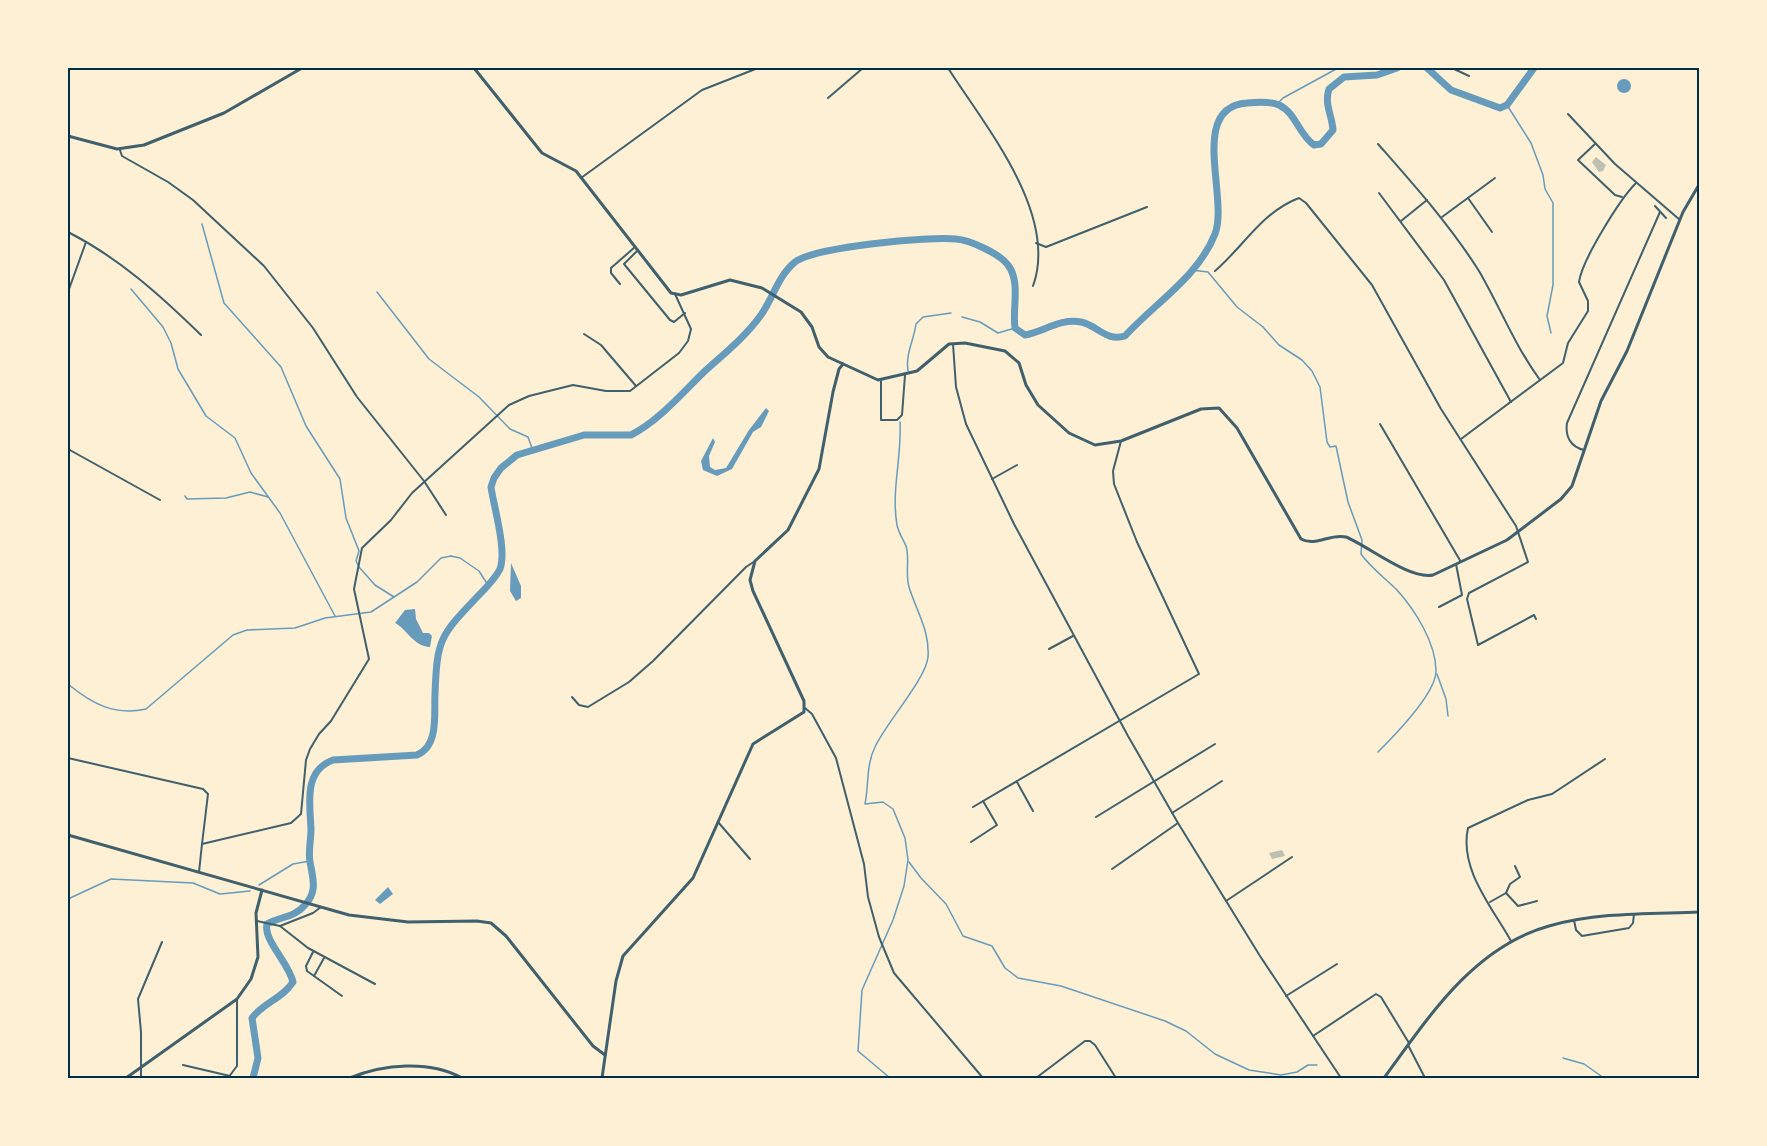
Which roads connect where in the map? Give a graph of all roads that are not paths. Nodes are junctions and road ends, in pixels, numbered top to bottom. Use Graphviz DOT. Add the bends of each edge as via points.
graph roads {
  1 [pos="302,68"];
  2 [pos="474,68"];
  3 [pos="758,68"];
  4 [pos="863,68"];
  5 [pos="948,68"];
  6 [pos="1452,68"];
  7 [pos="1469,76"];
  8 [pos="828,98"];
  9 [pos="1568,114"];
  10 [pos="68,136"];
  11 [pos="1378,144"];
  12 [pos="1595,144"];
  13 [pos="120,150"];
  14 [pos="582,178"];
  15 [pos="1495,178"];
  16 [pos="1636,183"];
  17 [pos="1700,183"];
  18 [pos="1379,193"];
  19 [pos="1468,198"];
  20 [pos="1622,198"];
  21 [pos="1427,200"];
  22 [pos="1655,206"];
  23 [pos="1148,207"];
  24 [pos="1660,212"];
  25 [pos="1442,217"];
  26 [pos="1666,218"];
  27 [pos="1680,220"];
  28 [pos="1401,222"];
  29 [pos="68,232"];
  30 [pos="1492,232"];
  31 [pos="86,242"];
  32 [pos="1036,243"];
  33 [pos="636,249"];
  34 [pos="1215,271"];
  35 [pos="620,284"];
  36 [pos="1032,286"];
  37 [pos="68,292"];
  38 [pos="675,294"];
  39 [pos="685,314"];
  40 [pos="584,334"];
  41 [pos="201,335"];
  42 [pos="953,344"];
  43 [pos="843,364"];
  44 [pos="905,375"];
  45 [pos="1540,380"];
  46 [pos="881,381"];
  47 [pos="636,386"];
  48 [pos="1511,402"];
  49 [pos="1380,424"];
  50 [pos="1461,439"];
  51 [pos="1121,441"];
  52 [pos="68,449"];
  53 [pos="1586,450"];
  54 [pos="1017,465"];
  55 [pos="992,479"];
  56 [pos="424,481"];
  57 [pos="160,501"];
  58 [pos="446,515"];
  59 [pos="1518,531"];
  60 [pos="755,561"];
  61 [pos="1461,562"];
  62 [pos="1456,564"];
  63 [pos="1439,607"];
  64 [pos="1534,616"];
  65 [pos="1074,635"];
  66 [pos="1049,649"];
  67 [pos="572,697"];
  68 [pos="805,708"];
  69 [pos="1120,722"];
  70 [pos="1215,744"];
  71 [pos="68,758"];
  72 [pos="1605,759"];
  73 [pos="1222,781"];
  74 [pos="1017,782"];
  75 [pos="1154,782"];
  76 [pos="983,801"];
  77 [pos="973,807"];
  78 [pos="1033,811"];
  79 [pos="1172,813"];
  80 [pos="1096,817"];
  81 [pos="718,822"];
  82 [pos="1178,823"];
  83 [pos="68,835"];
  84 [pos="971,842"];
  85 [pos="202,844"];
  86 [pos="1292,857"];
  87 [pos="750,859"];
  88 [pos="1515,866"];
  89 [pos="1112,869"];
  90 [pos="199,872"];
  91 [pos="262,890"];
  92 [pos="1506,893"];
  93 [pos="1226,901"];
  94 [pos="1538,901"];
  95 [pos="1490,902"];
  96 [pos="321,907"];
  97 [pos="1700,912"];
  98 [pos="1634,914"];
  99 [pos="1574,920"];
  100 [pos="256,921"];
  101 [pos="280,926"];
  102 [pos="1511,941"];
  103 [pos="162,942"];
  104 [pos="313,952"];
  105 [pos="325,957"];
  106 [pos="1337,964"];
  107 [pos="314,976"];
  108 [pos="375,984"];
  109 [pos="342,996"];
  110 [pos="1286,996"];
  111 [pos="237,999"];
  112 [pos="1313,1036"];
  113 [pos="1409,1044"];
  114 [pos="605,1055"];
  115 [pos="183,1065"];
  116 [pos="142,1067"];
  117 [pos="229,1077"];
  118 [pos="126,1078"];
  119 [pos="141,1078"];
  120 [pos="350,1078"];
  121 [pos="462,1078"];
  122 [pos="602,1078"];
  123 [pos="983,1078"];
  124 [pos="1036,1078"];
  125 [pos="1116,1078"];
  126 [pos="1341,1078"];
  127 [pos="1384,1078"];
  128 [pos="1425,1078"];
  1 -- 13 [label="street" via="216,116 144,145"];
  2 -- 14 [label="street" via="542,153 571,166"];
  3 -- 14 [label="street" via="702,90"];
  4 -- 8 [label="street"];
  5 -- 32 [label="street" via="1026,196 1035,220"];
  6 -- 7 [label="street"];
  9 -- 12 [label="street"];
  10 -- 13 [label="street"];
  11 -- 21 [label="street"];
  12 -- 16 [label="street"];
  12 -- 20 [label="street" via="1578,160"];
  13 -- 56 [label="street" via="122,156 193,200 264,266 312,328 357,397"];
  14 -- 33 [label="street"];
  15 -- 19 [label="street"];
  16 -- 20 [label="street"];
  16 -- 27 [label="street"];
  17 -- 27 [label="street"];
  18 -- 28 [label="street"];
  19 -- 25 [label="street"];
  19 -- 30 [label="street"];
  20 -- 45 [label="street" via="1579,278 1588,303 1587,314 1568,343 1561,365"];
  21 -- 25 [label="street"];
  21 -- 28 [label="street"];
  22 -- 24 [label="street"];
  23 -- 32 [label="street" via="1046,247"];
  24 -- 26 [label="street"];
  24 -- 53 [label="street" via="1568,423 1570,441"];
  25 -- 45 [label="street" via="1479,272 1522,356"];
  27 -- 53 [label="street" via="1627,351 1601,401"];
  28 -- 48 [label="street" via="1449,289"];
  29 -- 31 [label="street"];
  31 -- 37 [label="street"];
  31 -- 41 [label="street" via="162,297"];
  32 -- 36 [label="street"];
  33 -- 35 [label="street" via="611,268"];
  33 -- 38 [label="street"];
  33 -- 39 [label="street" via="624,262 629,271 670,320 674,322"];
  34 -- 50 [label="street" via="1268,214 1301,198 1372,285"];
  38 -- 39 [label="street"];
  38 -- 43 [label="street" via="725,280 753,284 786,301 809,321 823,352"];
  39 -- 47 [label="street" via="691,331 684,348"];
  40 -- 47 [label="street" via="601,345"];
  42 -- 44 [label="street" via="939,350 917,371"];
  42 -- 51 [label="street" via="1009,352 1019,363 1038,405 1069,433 1095,445"];
  42 -- 55 [label="street" via="960,405 970,436"];
  43 -- 46 [label="street"];
  43 -- 60 [label="street" via="835,384 819,469 790,527"];
  44 -- 46 [label="street"];
  44 -- 46 [label="street" via="902,415 897,420 882,420"];
  45 -- 48 [label="street"];
  47 -- 56 [label="street" via="621,393 573,385 529,396 500,410"];
  48 -- 50 [label="street"];
  49 -- 61 [label="street"];
  50 -- 59 [label="street"];
  51 -- 62 [label="street" via="1201,409 1219,408 1237,428 1299,538 1311,543 1340,536 1423,576"];
  51 -- 69 [label="street" via="1113,471 1114,484 1137,542 1199,670 1197,677"];
  52 -- 57 [label="street"];
  53 -- 59 [label="street" via="1569,490"];
  54 -- 55 [label="street"];
  55 -- 65 [label="street"];
  56 -- 58 [label="street"];
  56 -- 85 [label="street" via="362,548 354,589 369,659 310,749 301,814 291,823"];
  59 -- 61 [label="street"];
  59 -- 64 [label="street" via="1528,562 1469,593 1478,645"];
  60 -- 67 [label="street" via="629,682 588,707 579,705"];
  60 -- 68 [label="street" via="751,588"];
  61 -- 62 [label="street"];
  62 -- 63 [label="street" via="1462,595"];
  65 -- 66 [label="street"];
  65 -- 69 [label="street"];
  68 -- 81 [label="street" via="799,718 753,744"];
  68 -- 123 [label="street" via="836,758 864,864 868,897 894,973"];
  69 -- 74 [label="street"];
  69 -- 75 [label="street"];
  70 -- 75 [label="street"];
  71 -- 85 [label="street" via="203,789 208,794"];
  72 -- 95 [label="street" via="1552,794 1528,800 1468,828 1467,861"];
  73 -- 79 [label="street"];
  74 -- 76 [label="street"];
  74 -- 78 [label="street"];
  75 -- 79 [label="street"];
  75 -- 80 [label="street"];
  76 -- 77 [label="street"];
  76 -- 84 [label="street" via="997,825"];
  79 -- 82 [label="street"];
  81 -- 87 [label="street"];
  81 -- 114 [label="street" via="692,880 622,959"];
  82 -- 89 [label="street"];
  82 -- 93 [label="street"];
  83 -- 90 [label="street"];
  85 -- 90 [label="street"];
  86 -- 93 [label="street"];
  88 -- 92 [label="street" via="1520,878 1510,884"];
  90 -- 91 [label="street"];
  91 -- 96 [label="street"];
  91 -- 100 [label="street"];
  92 -- 94 [label="street" via="1518,906"];
  92 -- 95 [label="street"];
  93 -- 110 [label="street"];
  95 -- 102 [label="street"];
  96 -- 101 [label="street"];
  96 -- 114 [label="street" via="349,915 408,922 491,923 506,936 593,1046"];
  97 -- 98 [label="street"];
  98 -- 99 [label="street"];
  98 -- 99 [label="street" via="1634,923 1629,928 1582,936"];
  99 -- 102 [label="street"];
  100 -- 101 [label="street"];
  100 -- 111 [label="street" via="258,957 251,979"];
  101 -- 104 [label="street"];
  102 -- 113 [label="street" via="1463,979"];
  103 -- 116 [label="street" via="138,999"];
  104 -- 105 [label="street"];
  104 -- 107 [label="street" via="306,969"];
  105 -- 107 [label="street"];
  105 -- 108 [label="street"];
  106 -- 110 [label="street"];
  107 -- 109 [label="street"];
  110 -- 112 [label="street"];
  111 -- 116 [label="street"];
  111 -- 117 [label="street" via="237,1066"];
  112 -- 113 [label="street" via="1376,994"];
  112 -- 126 [label="street"];
  113 -- 127 [label="street"];
  113 -- 128 [label="street"];
  114 -- 122 [label="street"];
  115 -- 117 [label="street"];
  116 -- 118 [label="street"];
  116 -- 119 [label="street"];
  120 -- 121 [label="street" via="365,1072 411,1067 441,1069"];
  124 -- 125 [label="street" via="1090,1041"];
}
